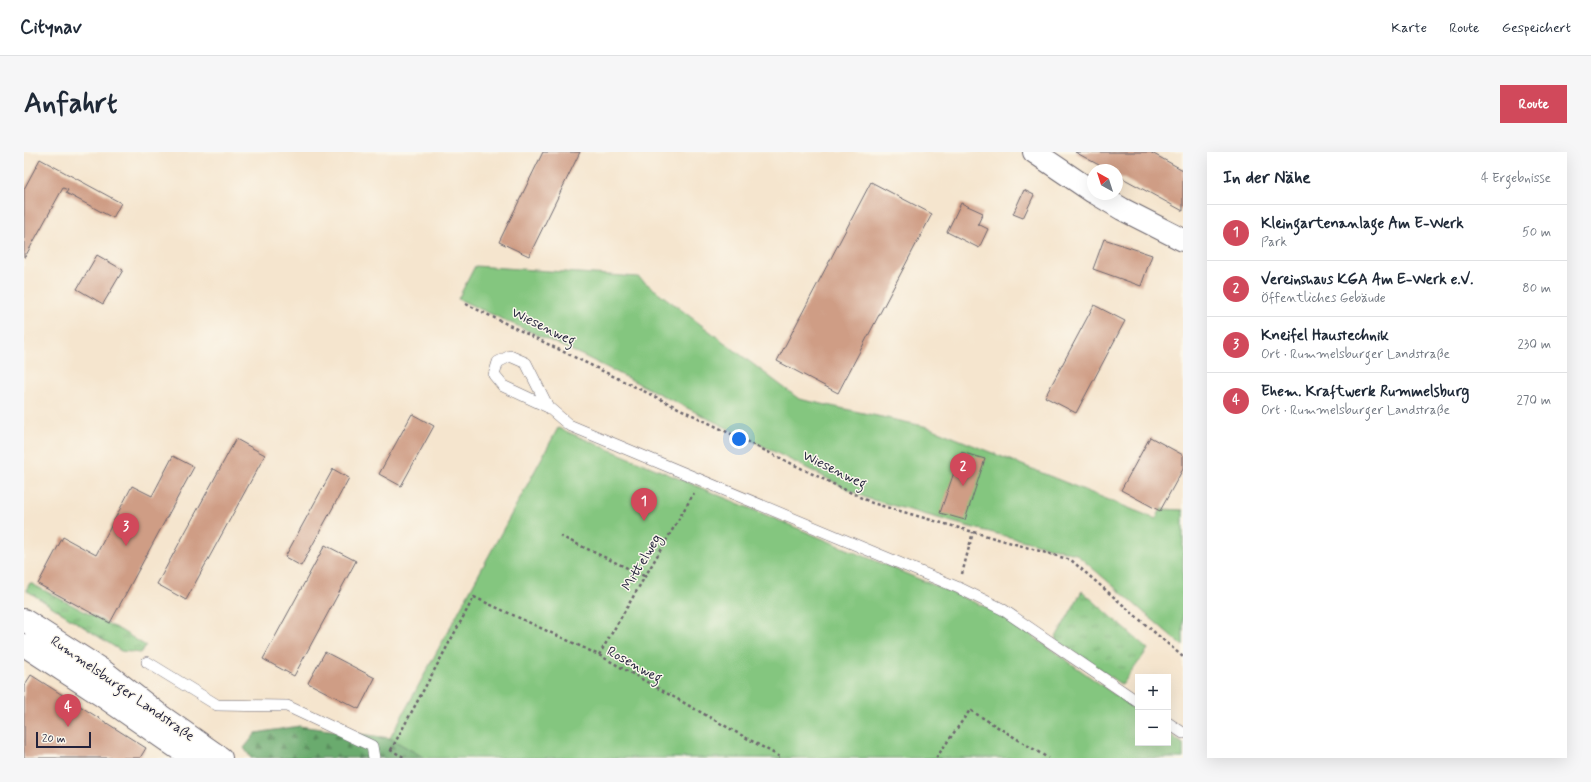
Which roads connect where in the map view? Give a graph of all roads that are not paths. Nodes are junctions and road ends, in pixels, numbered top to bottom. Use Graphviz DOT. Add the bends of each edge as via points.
graph roads {
  1 [pos="1034,152"];
  2 [pos="1087,188"];
  3 [pos="1107,200"];
  4 [pos="1183,240"];
  5 [pos="548,407"];
  6 [pos="24,620"];
  7 [pos="24,645"];
  8 [pos="147,662"];
  9 [pos="1135,700"];
  10 [pos="1171,725"];
  11 [pos="1183,733"];
  12 [pos="192,758"];
  13 [pos="221,758"];
  14 [pos="374,758"];
  1 -- 2 [label="main road"];
  3 -- 4 [label="main road"];
  5 -- 5 [label="lane" via="526,364 510,356 498,362 494,375 503,386"];
  5 -- 9 [label="lane" via="569,425 959,588 1002,609"];
  6 -- 13 [label="main road, Rummelsburger Landstraße" via="102,670"];
  7 -- 12 [label="main road, Rummelsburger Landstraße"];
  8 -- 14 [label="lane" via="217,705 287,706 372,746"];
  10 -- 11 [label="lane"];
}
